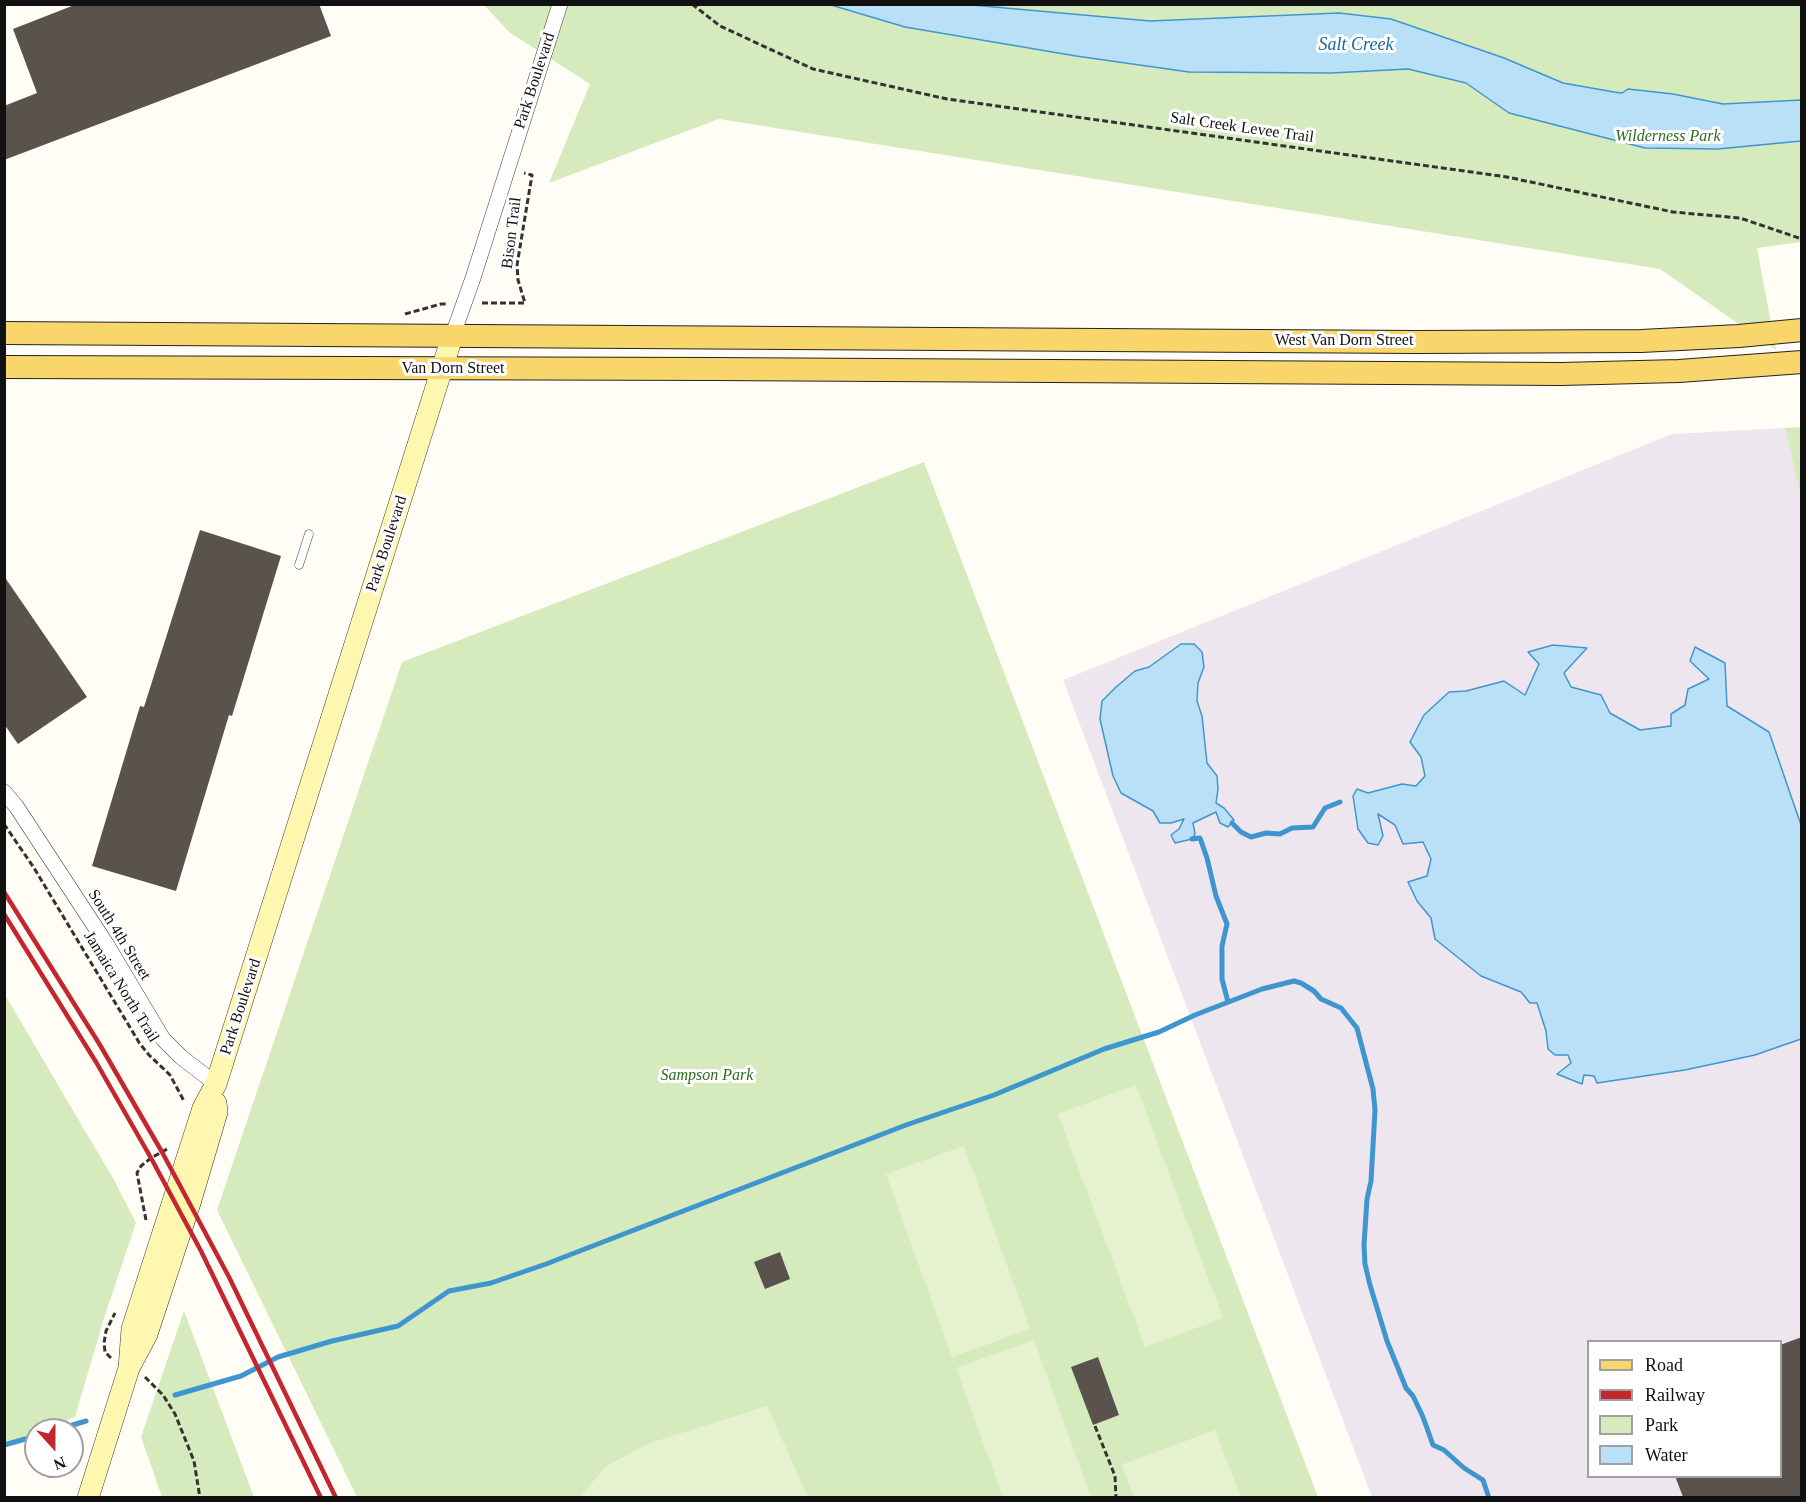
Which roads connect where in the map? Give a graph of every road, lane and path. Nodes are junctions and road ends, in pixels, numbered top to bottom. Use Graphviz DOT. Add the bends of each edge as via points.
graph roads {
  1 [pos="560,4"];
  2 [pos="693,4"];
  3 [pos="506,169"];
  4 [pos="1802,239"];
  5 [pos="508,303"];
  6 [pos="1802,330"];
  7 [pos="4,333"];
  8 [pos="452,337"];
  9 [pos="886,339"];
  10 [pos="1802,362"];
  11 [pos="4,367"];
  12 [pos="442,369"];
  13 [pos="901,370"];
  14 [pos="309,534"];
  15 [pos="299,565"];
  16 [pos="4,792"];
  17 [pos="4,824"];
  18 [pos="216,1084"];
  19 [pos="185,1103"];
  20 [pos="173,1146"];
  21 [pos="147,1224"];
  22 [pos="117,1310"];
  23 [pos="129,1368"];
  24 [pos="1095,1426"];
  25 [pos="87,1497"];
  26 [pos="200,1497"];
  27 [pos="1116,1497"];
  1 -- 3 [label="street, Park Boulevard"];
  2 -- 4 [label="path, Salt Creek Levee Trail" via="720,26 813,69 947,99 1507,177 1673,212 1740,218"];
  3 -- 5 [label="path, Bison Trail" via="532,175 517,265 525,303"];
  3 -- 8 [label="street, Park Boulevard"];
  6 -- 9 [label="main road, West Van Dorn Street" via="1641,341"];
  7 -- 8 [label="main road, Van Dorn Street"];
  8 -- 9 [label="main road, Van Dorn Street"];
  8 -- 12 [label="main road, Park Boulevard"];
  10 -- 13 [label="main road, West Van Dorn Street" via="1591,374"];
  11 -- 12 [label="main road, Van Dorn Street"];
  12 -- 13 [label="main road, Van Dorn Street"];
  12 -- 18 [label="main road, Park Boulevard"];
  14 -- 15 [label="lane"];
  16 -- 18 [label="street, South 4th Street" via="107,945 163,1039"];
  17 -- 19 [label="path, Jamaica North Trail" via="140,1044 170,1075"];
  18 -- 23 [label="main road, Park Boulevard" via="216,1112 190,1203 147,1334"];
  20 -- 21 [label="path" via="151,1158 137,1173"];
  22 -- 23 [label="path" via="106,1331 105,1352"];
  23 -- 25 [label="main road, Park Boulevard"];
  23 -- 26 [label="path" via="145,1377 175,1414 194,1461"];
  24 -- 27 [label="path" via="1115,1476"];
}
